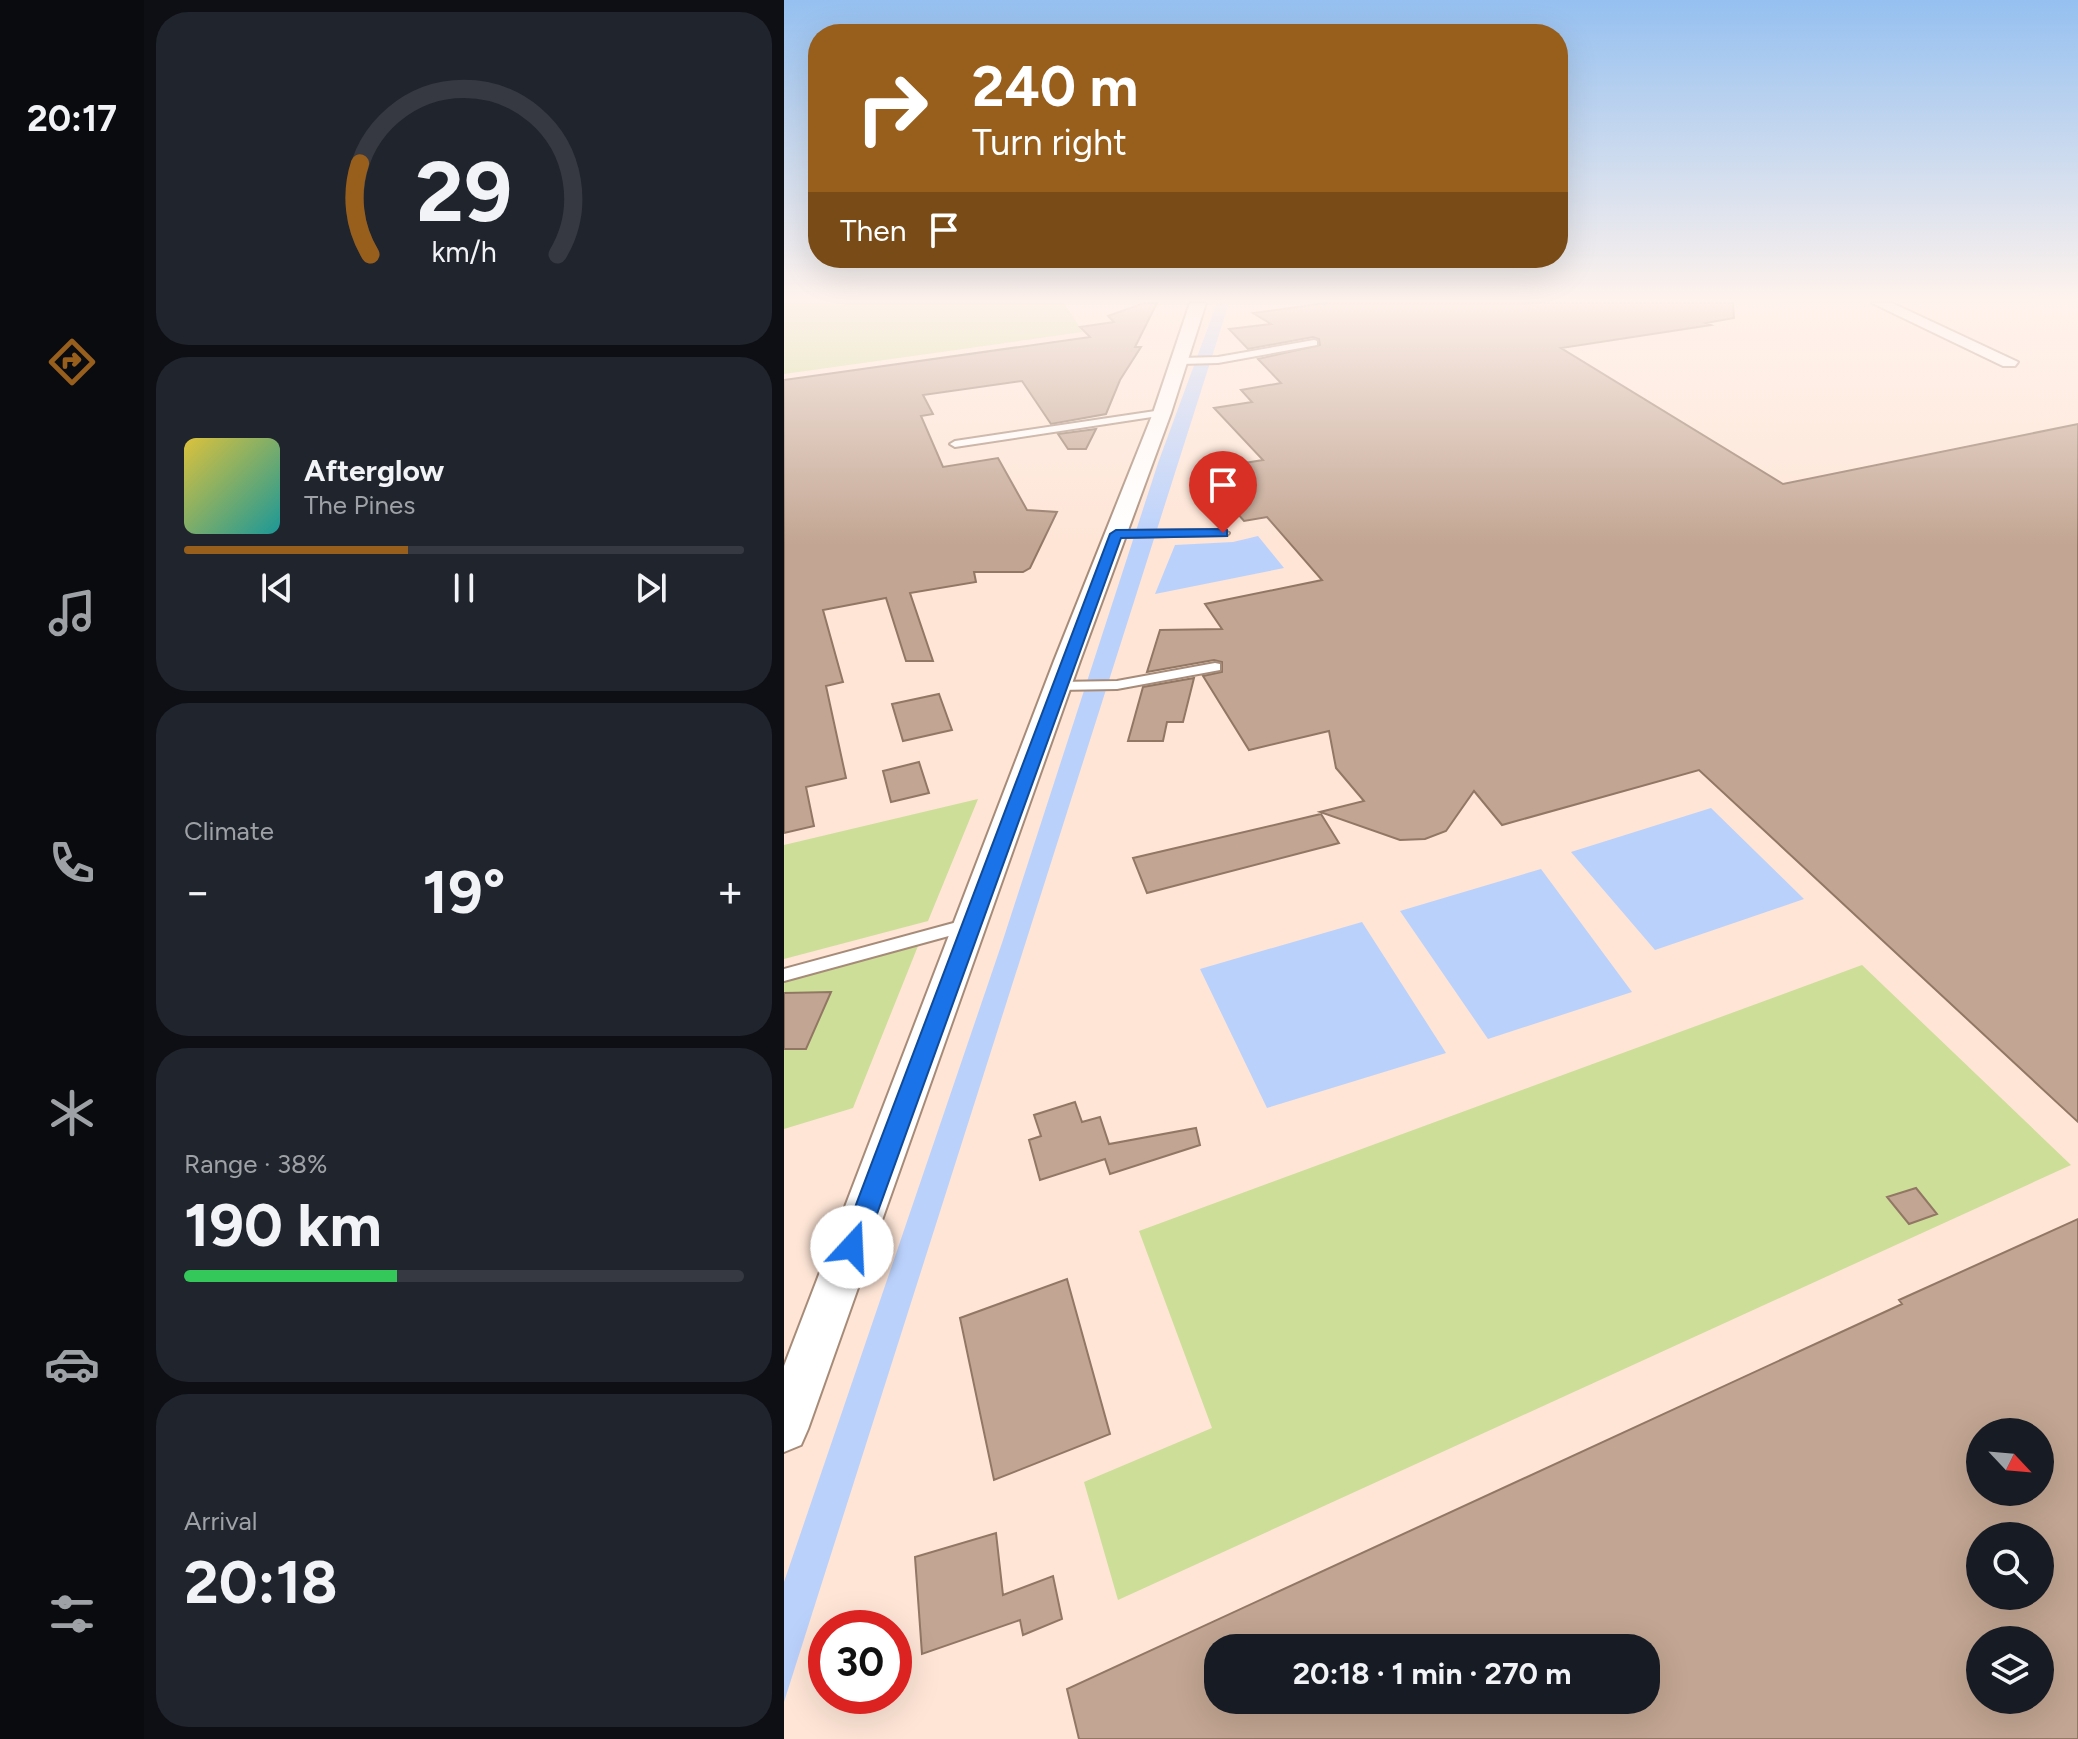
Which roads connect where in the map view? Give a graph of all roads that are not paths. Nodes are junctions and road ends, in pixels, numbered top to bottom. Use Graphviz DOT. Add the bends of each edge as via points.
graph roads {
  1 [pos="1175,384"];
  2 [pos="1162,413"];
  3 [pos="955,444"];
  4 [pos="1223,533"];
  5 [pos="1122,534"];
  6 [pos="1215,667"];
  7 [pos="1068,686"];
  8 [pos="972,924"];
  9 [pos="784,975"];
  10 [pos="784,1429"];
  1 -- 2 [label="street"];
  2 -- 3 [label="lane"];
  2 -- 5 [label="street"];
  4 -- 5 [label="lane"];
  5 -- 7 [label="street"];
  6 -- 7 [label="lane" via="1117,685"];
  7 -- 8 [label="street"];
  8 -- 9 [label="lane"];
  8 -- 10 [label="street"];
}
